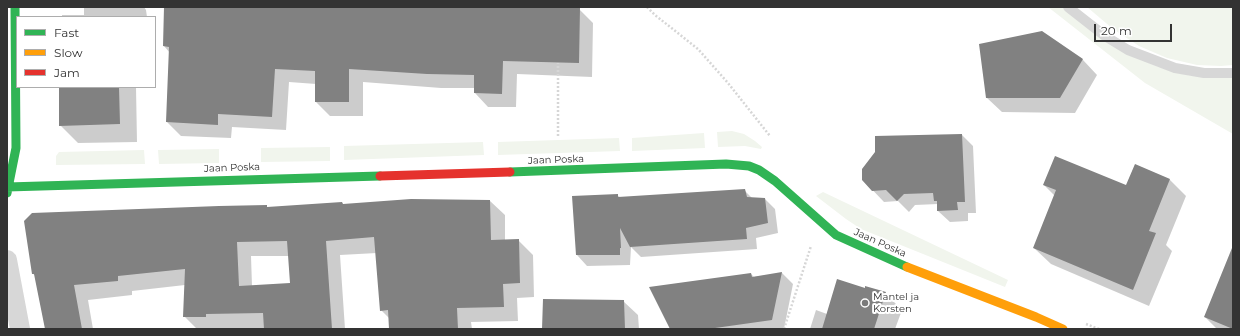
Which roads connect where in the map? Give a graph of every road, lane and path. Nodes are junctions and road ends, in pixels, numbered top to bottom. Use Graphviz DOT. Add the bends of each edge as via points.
graph roads {
  1 [pos="15,7"];
  2 [pos="647,7"];
  3 [pos="1068,7"];
  4 [pos="558,63"];
  5 [pos="1233,73"];
  6 [pos="558,136"];
  7 [pos="770,136"];
  8 [pos="8,189"];
  9 [pos="812,241"];
  10 [pos="7,260"];
  11 [pos="20,329"];
  12 [pos="784,329"];
  13 [pos="1063,329"];
  1 -- 8 [label="street" via="16,148"];
  2 -- 7 [label="path" via="698,49"];
  3 -- 5 [label="lane" via="1105,36 1128,50 1175,68 1204,73"];
  4 -- 6 [label="path"];
  8 -- 13 [label="street, Jaan Poska" via="726,164 749,166 775,181 836,235 893,261"];
  9 -- 12 [label="path"];
  10 -- 11 [label="street"];
}
